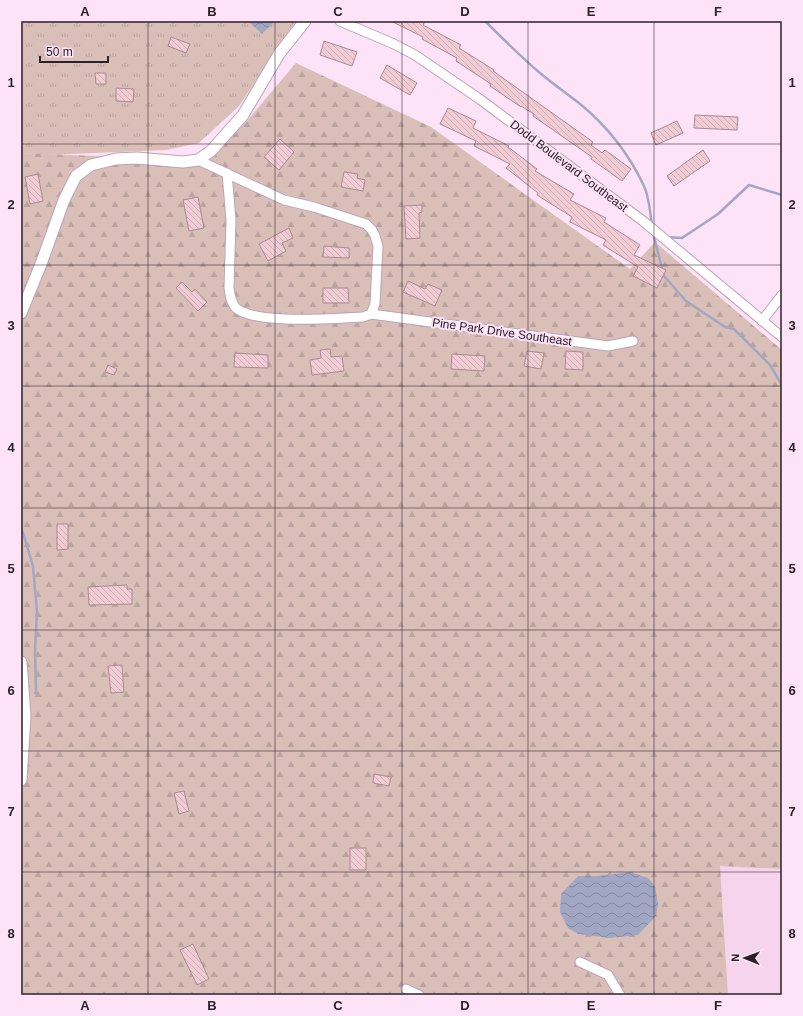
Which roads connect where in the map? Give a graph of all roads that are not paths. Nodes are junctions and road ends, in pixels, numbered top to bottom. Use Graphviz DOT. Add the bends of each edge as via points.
graph roads {
  1 [pos="305,21"];
  2 [pos="340,21"];
  3 [pos="198,160"];
  4 [pos="227,173"];
  5 [pos="782,295"];
  6 [pos="21,313"];
  7 [pos="371,314"];
  8 [pos="762,321"];
  9 [pos="782,337"];
  10 [pos="633,340"];
  11 [pos="21,662"];
  12 [pos="21,780"];
  13 [pos="580,962"];
  14 [pos="406,989"];
  15 [pos="419,995"];
  16 [pos="620,995"];
  1 -- 3 [label="street" via="279,54 243,115 211,150"];
  2 -- 8 [label="street, Dodd Boulevard Southeast" via="415,55 481,100 643,222"];
  3 -- 4 [label="street"];
  3 -- 6 [label="street" via="183,162 116,159 91,165 76,176 64,200"];
  4 -- 7 [label="street" via="284,200 366,224 375,236 378,246 375,304"];
  4 -- 7 [label="street, Pine Park Drive Southeast" via="232,220 229,288 235,307 242,312 276,319 363,317"];
  5 -- 8 [label="street"];
  7 -- 10 [label="street, Pine Park Drive Southeast" via="608,346"];
  8 -- 9 [label="street, Dodd Boulevard Southeast"];
  11 -- 12 [label="street" via="25,716"];
  13 -- 16 [label="street" via="608,975"];
  14 -- 15 [label="street"];
}
